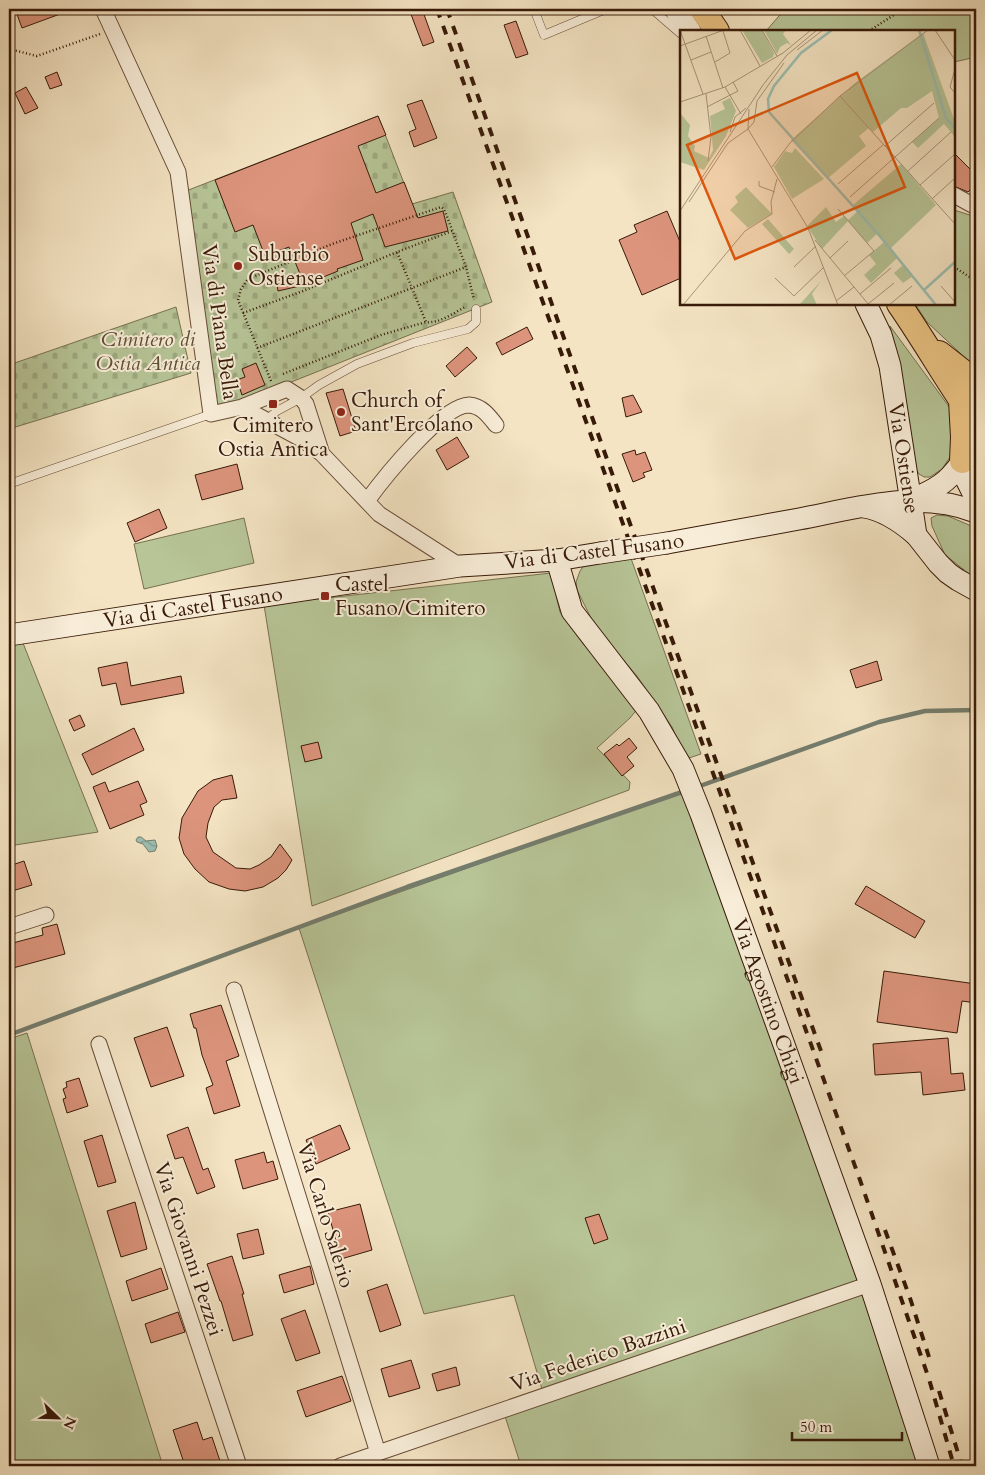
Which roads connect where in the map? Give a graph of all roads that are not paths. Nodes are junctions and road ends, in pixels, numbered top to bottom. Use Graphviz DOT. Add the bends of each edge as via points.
graph roads {
  1 [pos="103,9"];
  2 [pos="534,9"];
  3 [pos="606,9"];
  4 [pos="652,9"];
  5 [pos="675,9"];
  6 [pos="702,9"];
  7 [pos="689,30"];
  8 [pos="716,30"];
  9 [pos="680,33"];
  10 [pos="955,196"];
  11 [pos="976,207"];
  12 [pos="476,305"];
  13 [pos="866,305"];
  14 [pos="900,305"];
  15 [pos="926,342"];
  16 [pos="976,382"];
  17 [pos="301,398"];
  18 [pos="960,400"];
  19 [pos="242,407"];
  20 [pos="211,414"];
  21 [pos="266,420"];
  22 [pos="976,422"];
  23 [pos="496,425"];
  24 [pos="969,453"];
  25 [pos="322,454"];
  26 [pos="9,484"];
  27 [pos="976,499"];
  28 [pos="911,500"];
  29 [pos="367,501"];
  30 [pos="861,507"];
  31 [pos="976,512"];
  32 [pos="916,535"];
  33 [pos="557,560"];
  34 [pos="460,566"];
  35 [pos="976,590"];
  36 [pos="9,635"];
  37 [pos="46,915"];
  38 [pos="9,927"];
  39 [pos="234,990"];
  40 [pos="98,1044"];
  41 [pos="870,1284"];
  42 [pos="369,1459"];
  43 [pos="239,1466"];
  44 [pos="340,1466"];
  45 [pos="929,1466"];
  1 -- 20 [label="street, Via di Piana Bella" via="178,172"];
  2 -- 3 [label="lane" via="544,35"];
  4 -- 9 [label="lane"];
  5 -- 7 [label="street"];
  6 -- 8 [label="main road"];
  10 -- 11 [label="street"];
  12 -- 17 [label="lane" via="476,322 468,329 413,343 357,364"];
  13 -- 28 [label="street, Via Ostiense" via="881,335 890,366"];
  14 -- 15 [label="main road"];
  15 -- 16 [label="main road"];
  15 -- 18 [label="main road"];
  17 -- 19 [label="street" via="280,385"];
  17 -- 21 [label="lane" via="277,410"];
  17 -- 25 [label="street" via="306,404"];
  18 -- 22 [label="main road"];
  18 -- 24 [label="main road" via="963,437"];
  19 -- 20 [label="street, Via di Piana Bella"];
  19 -- 21 [label="street, Via di Piana Bella"];
  20 -- 26 [label="lane"];
  21 -- 25 [label="street, Via di Piana Bella"];
  23 -- 29 [label="street" via="484,410 470,405 458,407 428,431"];
  24 -- 27 [label="street" via="964,475"];
  24 -- 28 [label="street" via="945,482"];
  25 -- 29 [label="street, Via di Piana Bella"];
  28 -- 30 [label="street, Via di Castel Fusano"];
  28 -- 31 [label="street" via="949,503"];
  28 -- 32 [label="street, Via Ostiense"];
  29 -- 34 [label="street, Via di Piana Bella" via="379,514"];
  30 -- 32 [label="street" via="898,521"];
  30 -- 33 [label="street, Via di Castel Fusano, bridge"];
  32 -- 35 [label="street, Via Ostiense" via="948,573"];
  33 -- 34 [label="street, Via di Castel Fusano"];
  33 -- 41 [label="street, Via Agostino Chigi" via="572,611 649,711 682,769 702,814"];
  34 -- 36 [label="street, Via di Castel Fusano"];
  37 -- 38 [label="street"];
  39 -- 42 [label="street, Via Carlo Salerio"];
  40 -- 43 [label="street, Via Giovanni Pezzei"];
  41 -- 42 [label="street, Via Federico Bazzini"];
  41 -- 45 [label="street, Via Agostino Chigi"];
  42 -- 44 [label="street, Via Federico Bazzini"];
}
